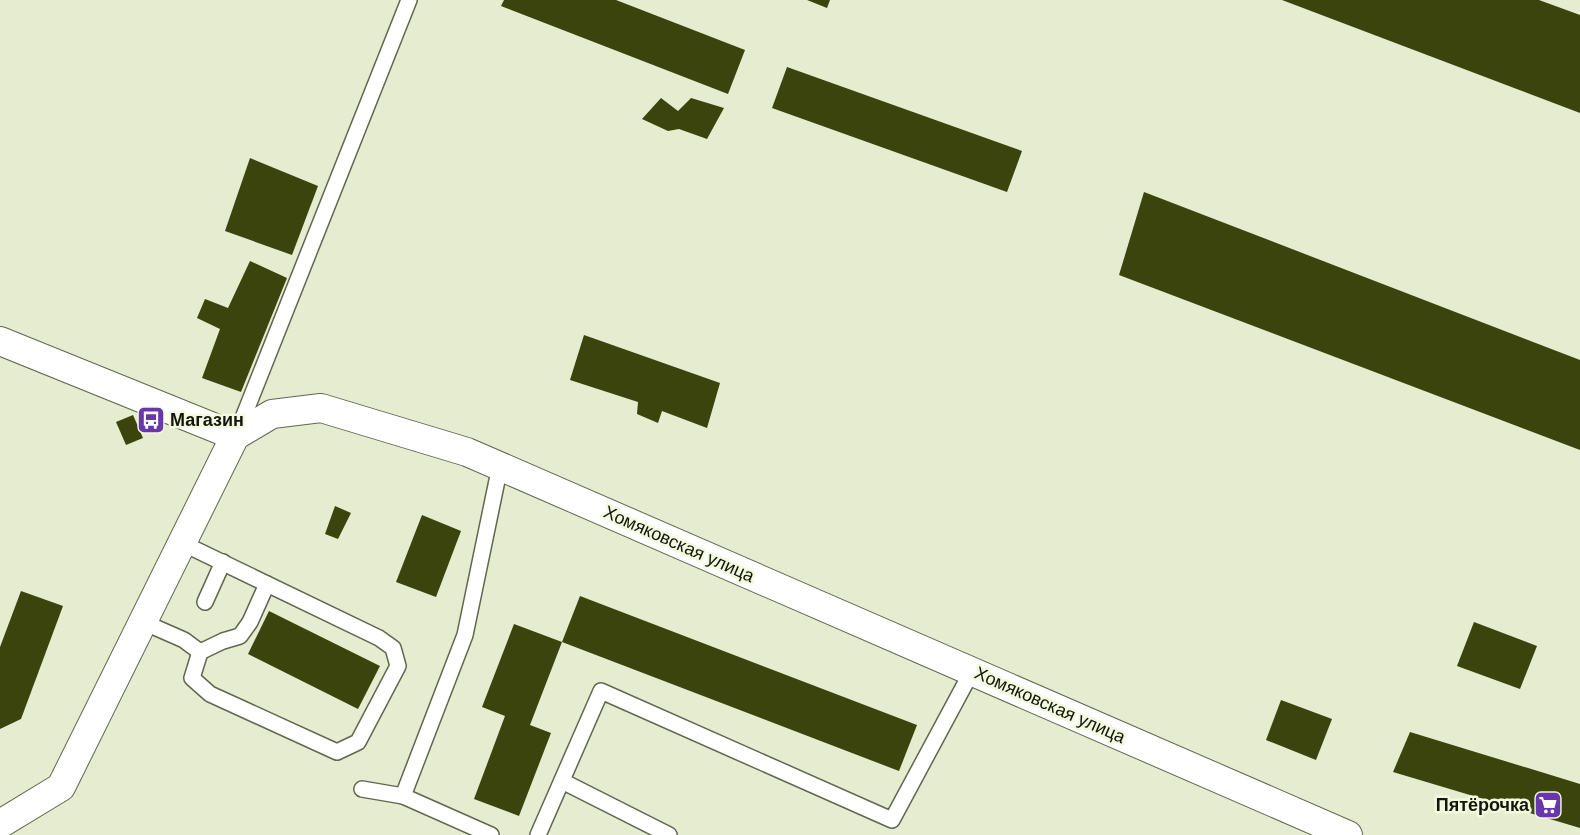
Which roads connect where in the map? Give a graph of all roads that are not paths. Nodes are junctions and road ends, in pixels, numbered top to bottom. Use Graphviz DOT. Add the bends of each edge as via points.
graph roads {
  1 [pos="409,0"];
  2 [pos="0,341"];
  3 [pos="235,436"];
  4 [pos="500,466"];
  5 [pos="182,543"];
  6 [pos="223,562"];
  7 [pos="267,584"];
  8 [pos="205,602"];
  9 [pos="143,622"];
  10 [pos="200,652"];
  11 [pos="972,671"];
  12 [pos="562,781"];
  13 [pos="362,789"];
  14 [pos="403,796"];
  15 [pos="0,824"];
  16 [pos="491,835"];
  17 [pos="538,835"];
  18 [pos="669,835"];
  19 [pos="1348,835"];
  1 -- 3 [label="lane"];
  2 -- 3 [label="street"];
  3 -- 4 [label="street, Хомяковская улица" via="272,414 321,408 467,452"];
  3 -- 5 [label="street"];
  4 -- 11 [label="street, Хомяковская улица"];
  4 -- 14 [label="lane" via="465,634"];
  5 -- 6 [label="lane"];
  5 -- 9 [label="street"];
  6 -- 7 [label="lane"];
  6 -- 8 [label="lane"];
  7 -- 10 [label="lane" via="240,636"];
  7 -- 10 [label="lane" via="379,638 393,648 398,666 358,742 337,752 210,694 192,678"];
  9 -- 10 [label="lane" via="184,640"];
  9 -- 15 [label="street" via="61,787"];
  11 -- 12 [label="lane" via="892,820 601,691"];
  11 -- 19 [label="street, Хомяковская улица"];
  12 -- 17 [label="lane"];
  12 -- 18 [label="lane"];
  13 -- 14 [label="lane"];
  14 -- 16 [label="lane"];
}
